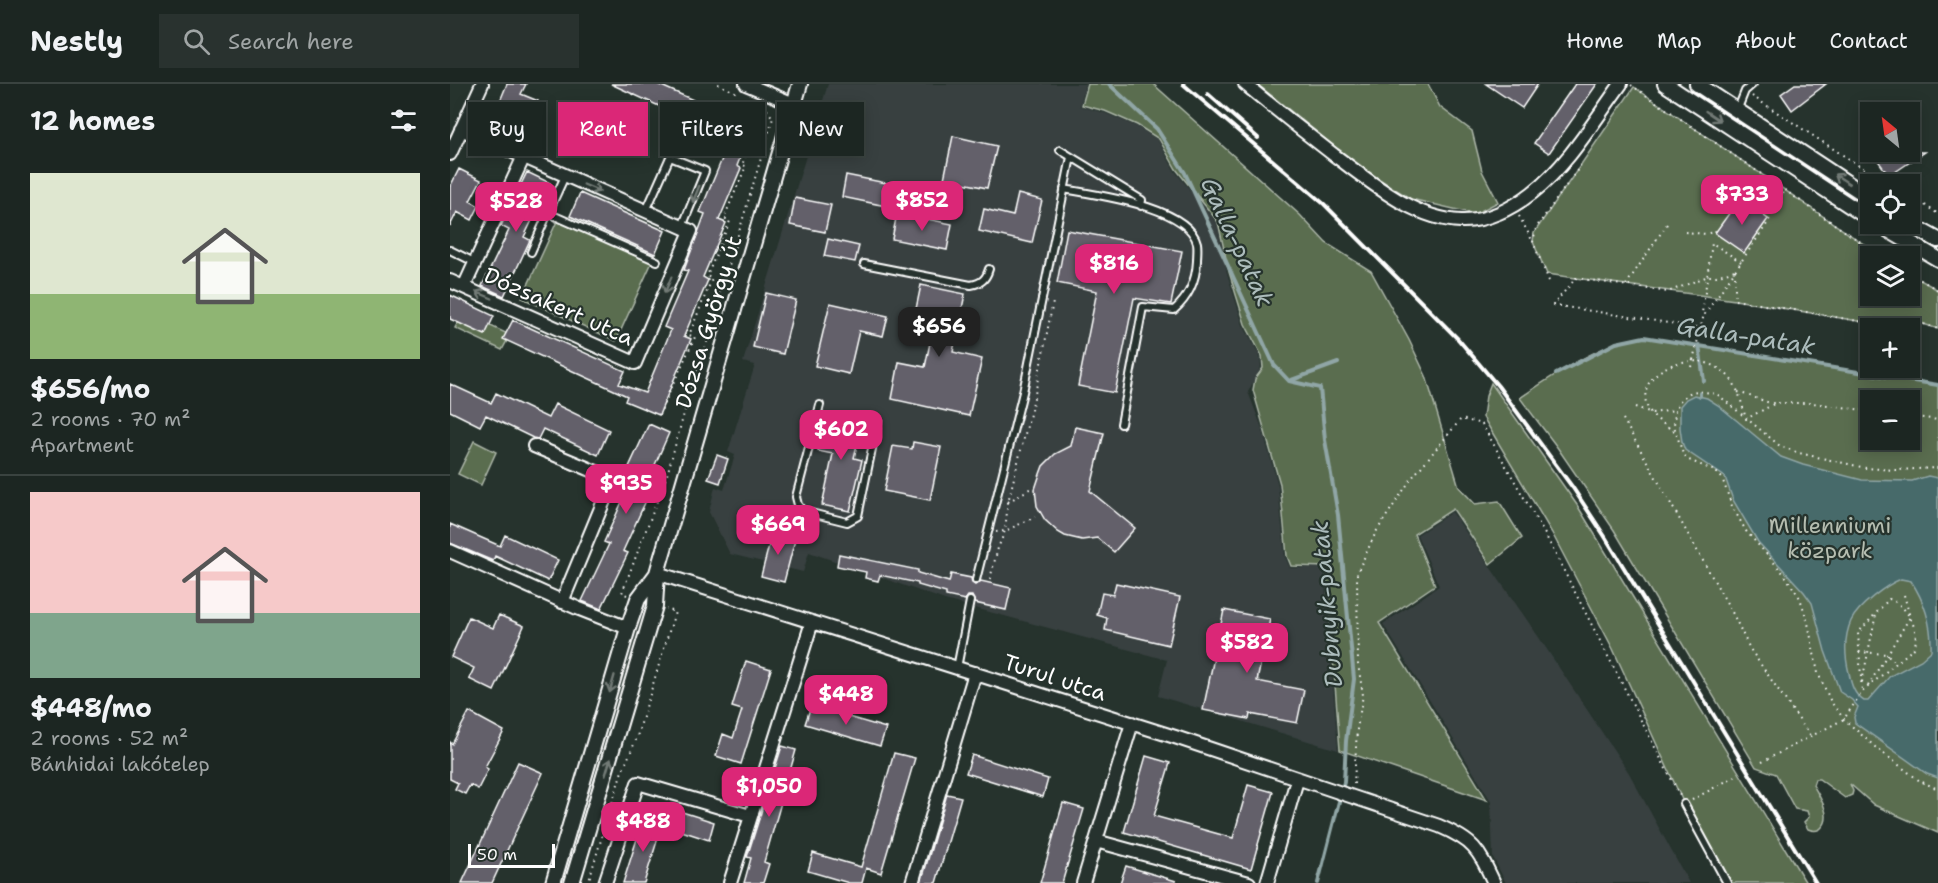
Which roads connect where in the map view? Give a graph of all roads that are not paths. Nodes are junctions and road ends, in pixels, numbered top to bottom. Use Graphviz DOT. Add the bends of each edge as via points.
graph roads {
  1 [pos="482,84"];
  2 [pos="746,84"];
  3 [pos="800,84"];
  4 [pos="1245,84"];
  5 [pos="1621,84"];
  6 [pos="1665,84"];
  7 [pos="1696,84"];
  8 [pos="1753,84"];
  9 [pos="789,102"];
  10 [pos="795,102"];
  11 [pos="1737,111"];
  12 [pos="462,129"];
  13 [pos="468,132"];
  14 [pos="1060,150"];
  15 [pos="450,154"];
  16 [pos="524,156"];
  17 [pos="779,156"];
  18 [pos="1071,157"];
  19 [pos="565,176"];
  20 [pos="1064,189"];
  21 [pos="1860,191"];
  22 [pos="1141,206"];
  23 [pos="646,211"];
  24 [pos="1860,212"];
  25 [pos="548,213"];
  26 [pos="682,227"];
  27 [pos="1920,230"];
  28 [pos="1895,234"];
  29 [pos="1938,240"];
  30 [pos="450,250"];
  31 [pos="531,252"];
  32 [pos="1938,259"];
  33 [pos="657,261"];
  34 [pos="476,263"];
  35 [pos="864,264"];
  36 [pos="989,269"];
  37 [pos="450,281"];
  38 [pos="464,287"];
  39 [pos="820,405"];
  40 [pos="878,420"];
  41 [pos="1121,424"];
  42 [pos="534,446"];
  43 [pos="450,551"];
  44 [pos="657,573"];
  45 [pos="976,580"];
  46 [pos="970,601"];
  47 [pos="562,602"];
  48 [pos="812,622"];
  49 [pos="628,628"];
  50 [pos="957,668"];
  51 [pos="975,673"];
  52 [pos="1132,723"];
  53 [pos="1297,780"];
  54 [pos="1684,804"];
  55 [pos="750,816"];
  56 [pos="1096,841"];
  57 [pos="553,883"];
  58 [pos="572,883"];
  59 [pos="605,883"];
  60 [pos="730,883"];
  61 [pos="912,883"];
  62 [pos="1083,883"];
  63 [pos="1249,883"];
  64 [pos="1267,883"];
  65 [pos="1494,883"];
  66 [pos="1727,883"];
  1 -- 12 [label="street"];
  2 -- 9 [label="street"];
  3 -- 10 [label="street, Dózsa György út"];
  4 -- 5 [label="street" via="1397,199 1423,212 1464,221 1488,217 1532,193 1556,170"];
  6 -- 24 [label="street, one-way"];
  7 -- 11 [label="street"];
  8 -- 11 [label="lane" via="1745,91"];
  21 -- 11 [label="street, one-way"];
  12 -- 13 [label="street"];
  12 -- 15 [label="street"];
  14 -- 18 [label="lane"];
  16 -- 19 [label="street"];
  16 -- 34 [label="street, Dózsakert utca"];
  17 -- 44 [label="street, Dózsa György út"];
  18 -- 20 [label="lane"];
  18 -- 22 [label="lane" via="1142,200"];
  19 -- 23 [label="street, one-way"];
  19 -- 25 [label="lane"];
  20 -- 22 [label="lane"];
  20 -- 45 [label="lane" via="1023,392"];
  22 -- 41 [label="lane" via="1159,210 1188,228 1197,242 1196,273 1186,300 1174,310 1143,307"];
  23 -- 26 [label="street"];
  23 -- 26 [label="lane, one-way" via="670,157 705,171"];
  25 -- 31 [label="lane"];
  25 -- 33 [label="lane"];
  26 -- 38 [label="street, Dózsakert utca, one-way" via="691,231 635,363"];
  27 -- 29 [label="street"];
  28 -- 32 [label="street"];
  30 -- 34 [label="lane"];
  34 -- 38 [label="street, Dózsakert utca"];
  35 -- 36 [label="lane" via="971,285 986,277"];
  37 -- 38 [label="street, Dózsakert utca"];
  39 -- 40 [label="lane" via="796,497 803,511 847,522 858,516"];
  42 -- 47 [label="street" via="613,479"];
  43 -- 47 [label="street"];
  44 -- 48 [label="street, Turul utca"];
  44 -- 49 [label="street, Dózsa György út" via="638,599"];
  58 -- 44 [label="street, Dózsa György út, one-way" via="655,606"];
  46 -- 50 [label="lane"];
  47 -- 49 [label="street"];
  48 -- 50 [label="street, Turul utca"];
  48 -- 55 [label="street"];
  49 -- 57 [label="street, Dózsa György út, one-way"];
  50 -- 51 [label="street, Turul utca"];
  51 -- 52 [label="street, Turul utca"];
  51 -- 61 [label="street"];
  52 -- 53 [label="street, Turul utca"];
  52 -- 56 [label="street"];
  53 -- 64 [label="street"];
  53 -- 65 [label="street, Turul utca" via="1439,826 1470,842"];
  54 -- 66 [label="lane"];
  55 -- 59 [label="street" via="638,783"];
  55 -- 60 [label="street"];
  56 -- 62 [label="street"];
  56 -- 63 [label="street"];
}
